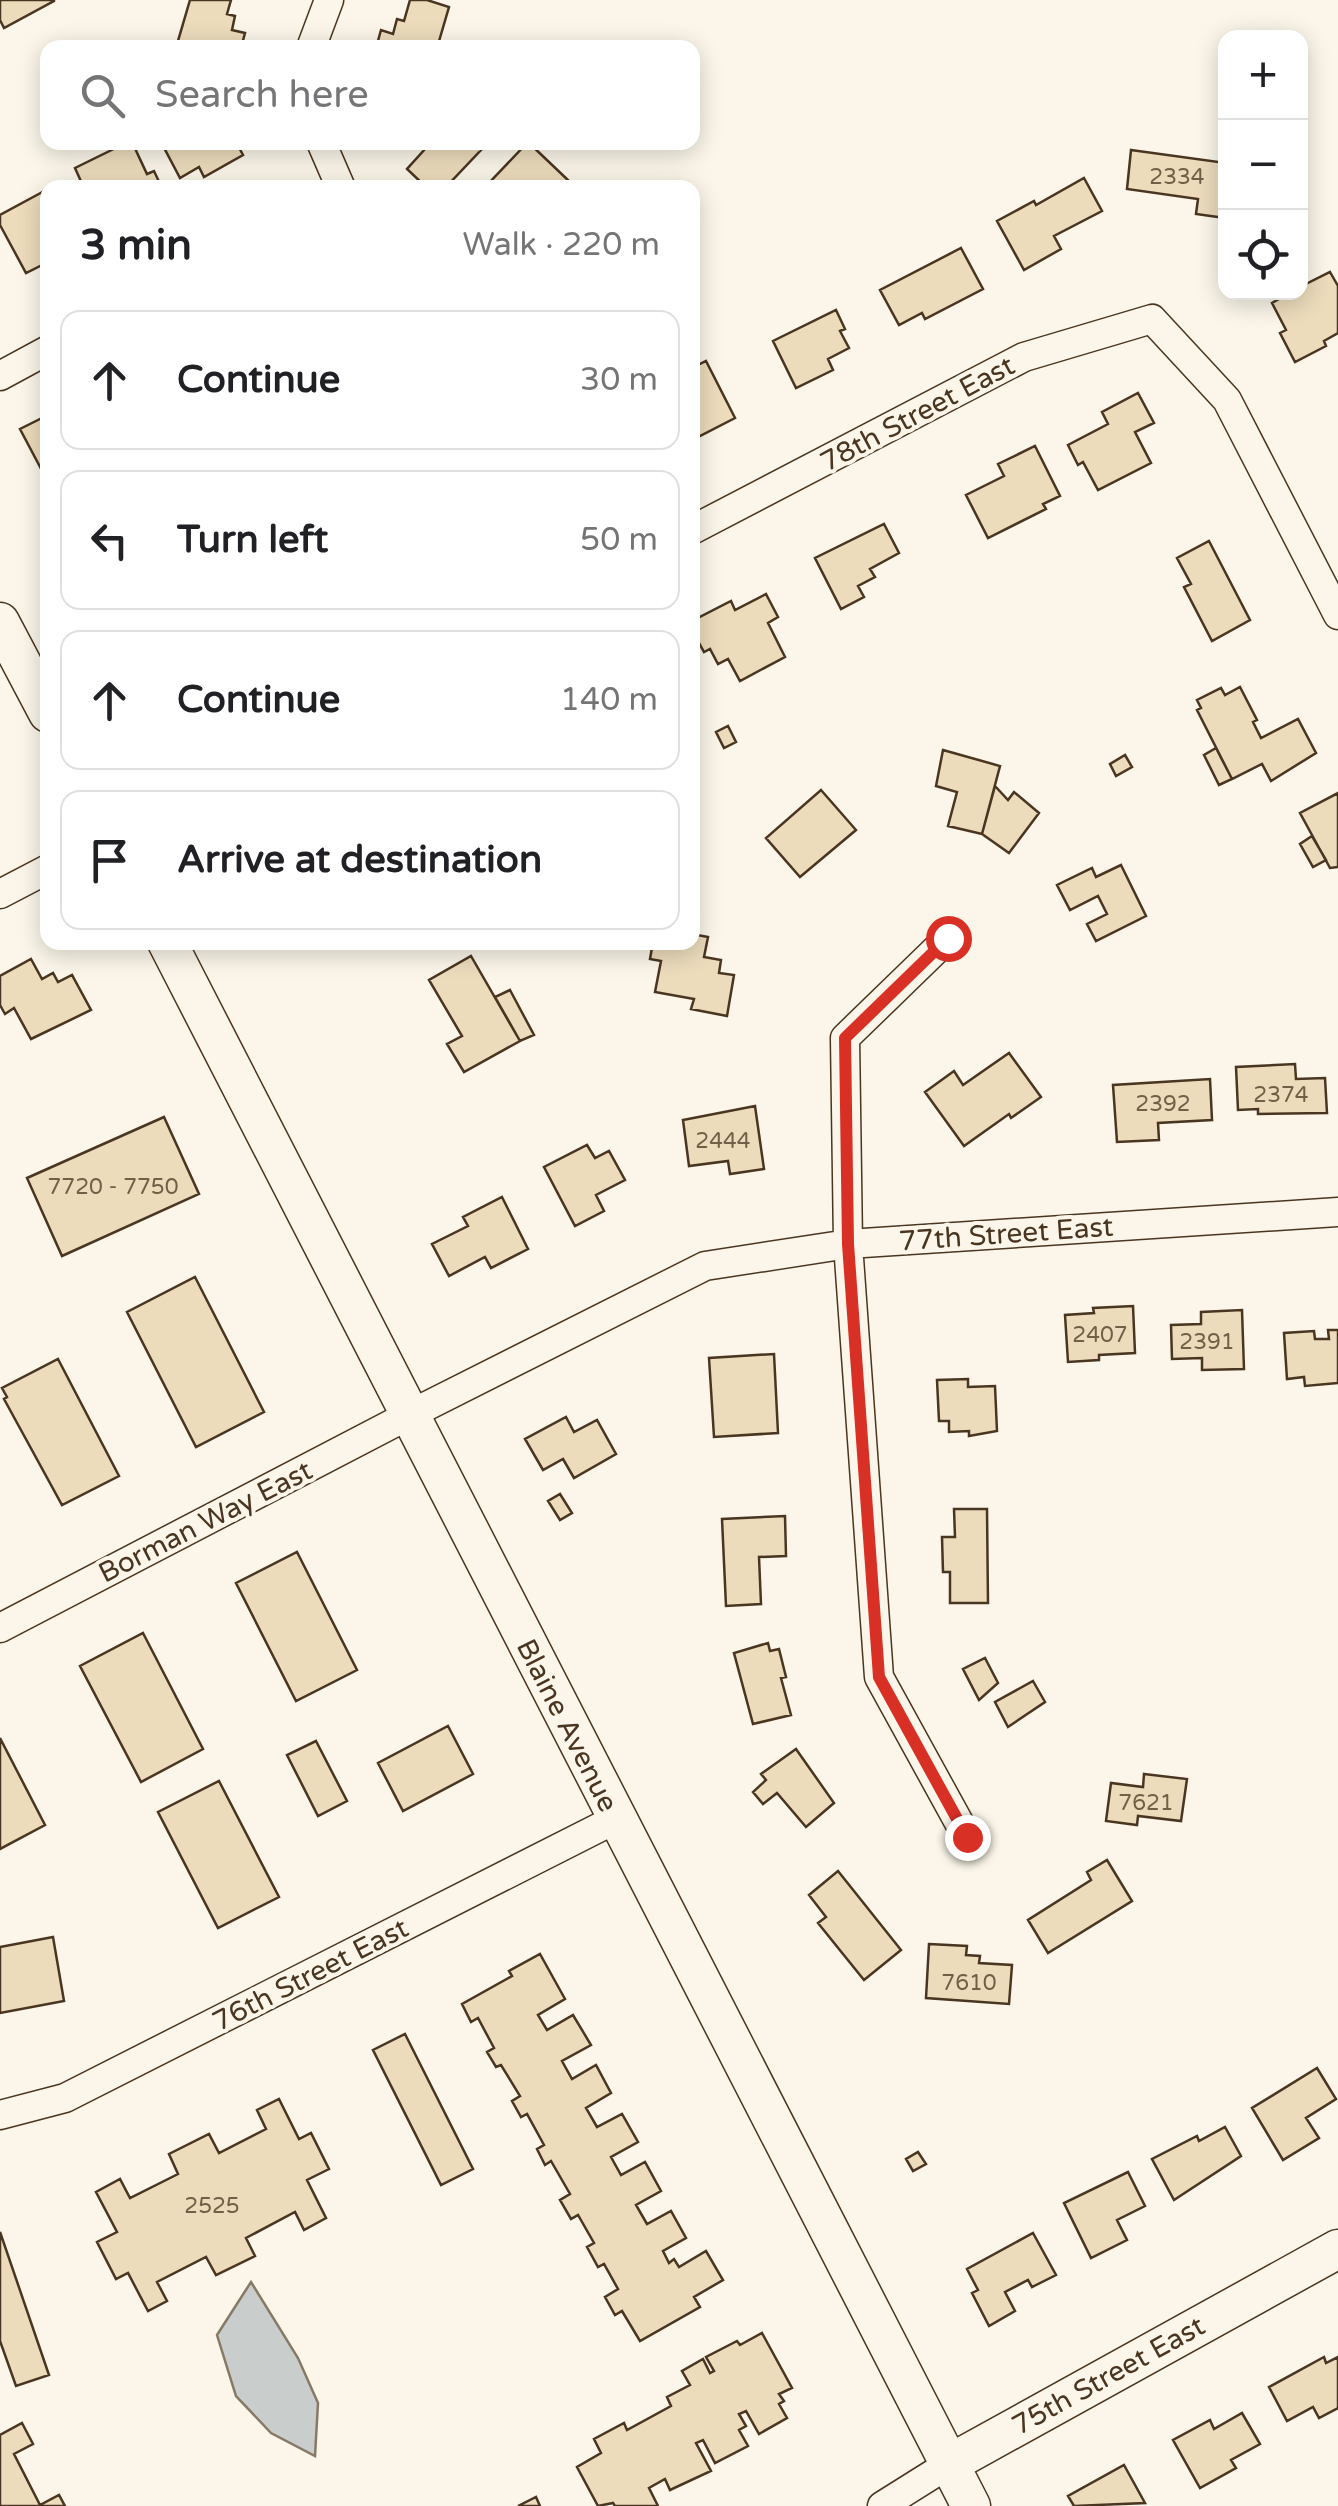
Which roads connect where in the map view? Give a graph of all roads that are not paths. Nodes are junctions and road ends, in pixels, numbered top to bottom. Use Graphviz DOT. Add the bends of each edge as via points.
graph roads {
  1 [pos="329,0"];
  2 [pos="314,40"];
  3 [pos="324,150"];
  4 [pos="338,180"];
  5 [pos="40,354"];
  6 [pos="0,376"];
  7 [pos="700,526"];
  8 [pos="1338,615"];
  9 [pos="0,622"];
  10 [pos="40,698"];
  11 [pos="40,873"];
  12 [pos="0,894"];
  13 [pos="948,938"];
  14 [pos="171,950"];
  15 [pos="1338,1212"];
  16 [pos="848,1244"];
  17 [pos="411,1414"];
  18 [pos="0,1628"];
  19 [pos="616,1819"];
  20 [pos="967,1837"];
  21 [pos="0,2116"];
  22 [pos="1338,2249"];
  23 [pos="949,2464"];
  24 [pos="882,2506"];
  25 [pos="971,2506"];
  1 -- 2 [label="street"];
  3 -- 4 [label="street"];
  5 -- 6 [label="street"];
  7 -- 8 [label="street, 78th Street East" via="1024,357 1152,319 1227,400"];
  9 -- 10 [label="street"];
  11 -- 12 [label="street"];
  13 -- 16 [label="street" via="845,1038"];
  14 -- 17 [label="street, Blaine Avenue"];
  15 -- 16 [label="street, 77th Street East"];
  16 -- 17 [label="street, 77th Street East" via="706,1266"];
  16 -- 20 [label="street" via="879,1677"];
  17 -- 18 [label="street, Borman Way East"];
  17 -- 19 [label="street, Blaine Avenue"];
  19 -- 21 [label="street, 76th Street East" via="65,2098"];
  19 -- 23 [label="street, Blaine Avenue"];
  22 -- 23 [label="street, 75th Street East"];
  23 -- 24 [label="street, 75th Street East"];
  23 -- 25 [label="street, Blaine Avenue"];
}
